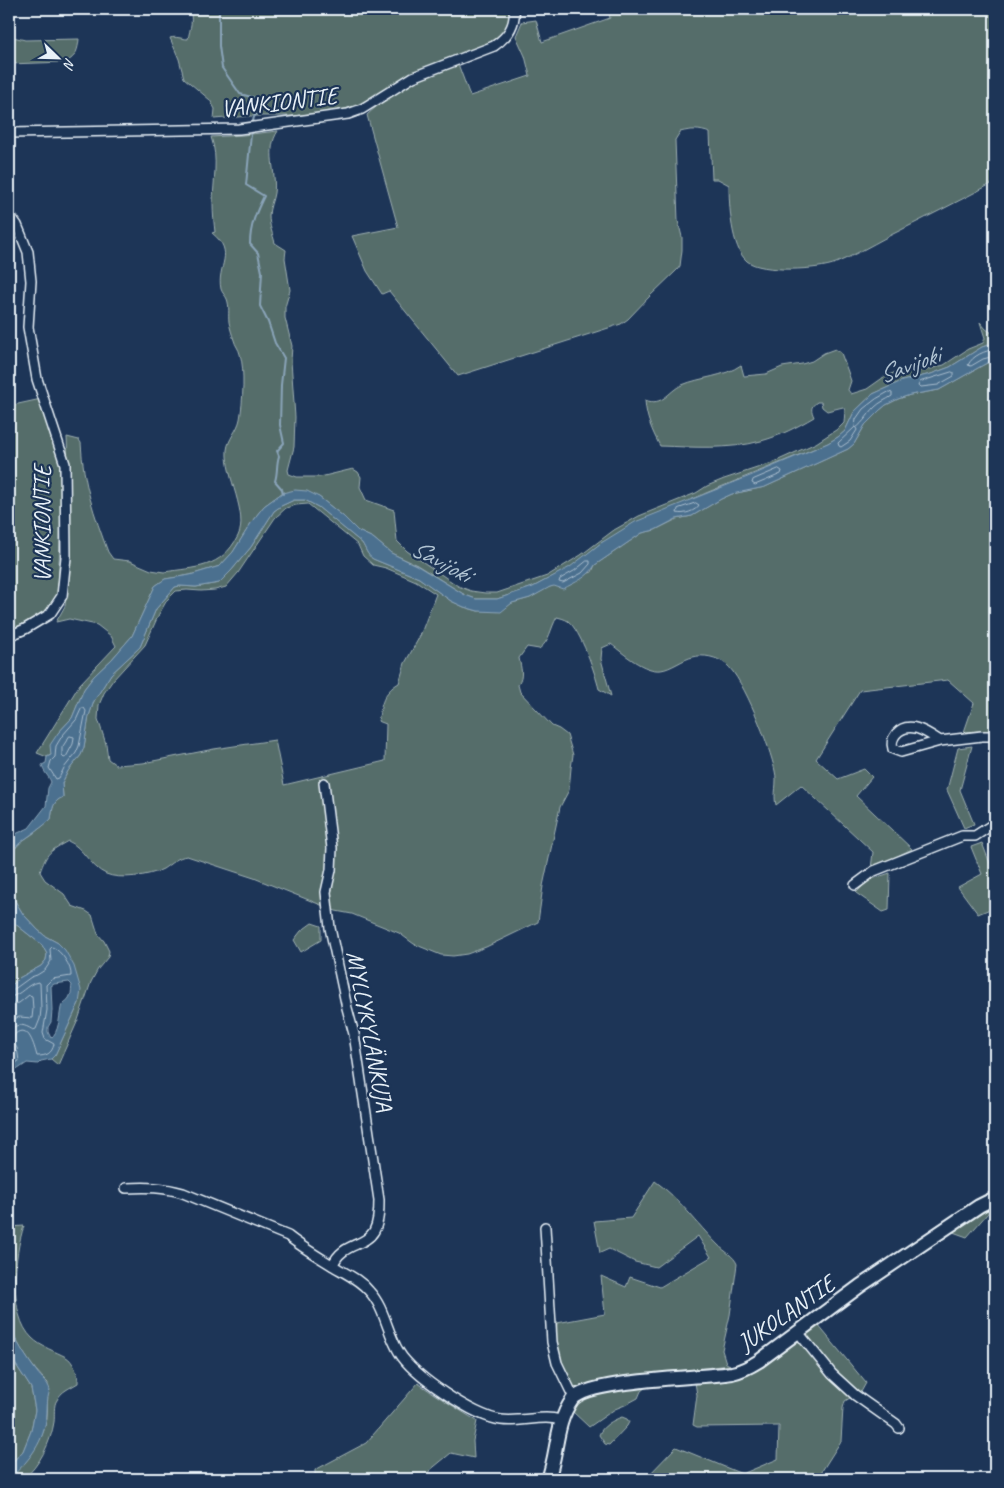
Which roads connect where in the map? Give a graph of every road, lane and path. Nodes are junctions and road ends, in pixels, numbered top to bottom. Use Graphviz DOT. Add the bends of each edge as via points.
graph roads {
  1 [pos="514,9"];
  2 [pos="9,133"];
  3 [pos="9,214"];
  4 [pos="9,636"];
  5 [pos="995,736"];
  6 [pos="940,741"];
  7 [pos="324,783"];
  8 [pos="995,822"];
  9 [pos="854,885"];
  10 [pos="126,1188"];
  11 [pos="995,1198"];
  12 [pos="545,1227"];
  13 [pos="333,1265"];
  14 [pos="798,1332"];
  15 [pos="574,1398"];
  16 [pos="562,1420"];
  17 [pos="900,1428"];
  18 [pos="548,1479"];
  1 -- 2 [label="street, VANKIONTIE" via="510,31 494,46 413,77 362,109 348,114 239,129"];
  3 -- 4 [label="street, VANKIONTIE" via="28,252 31,281 28,327 37,379 65,464 66,557 62,596 50,614"];
  5 -- 6 [label="street"];
  6 -- 6 [label="street" via="921,729 911,727 900,729 891,744 893,749 901,752"];
  7 -- 13 [label="street, MYLLYKYLÄNKUJA" via="332,848 326,892 330,928 354,1034 379,1200 375,1230 370,1238 348,1248"];
  8 -- 9 [label="street" via="975,836 962,836 874,871"];
  10 -- 13 [label="street" via="160,1188 183,1193 288,1236"];
  11 -- 14 [label="street, JUKOLANTIE" via="860,1286"];
  12 -- 15 [label="street" via="552,1342 557,1363"];
  13 -- 16 [label="street" via="370,1291 399,1353 426,1380 487,1417 512,1421"];
  14 -- 15 [label="street, JUKOLANTIE" via="759,1361 734,1373 618,1384"];
  14 -- 17 [label="street" via="854,1395"];
  15 -- 16 [label="street"];
  16 -- 18 [label="street"];
}
